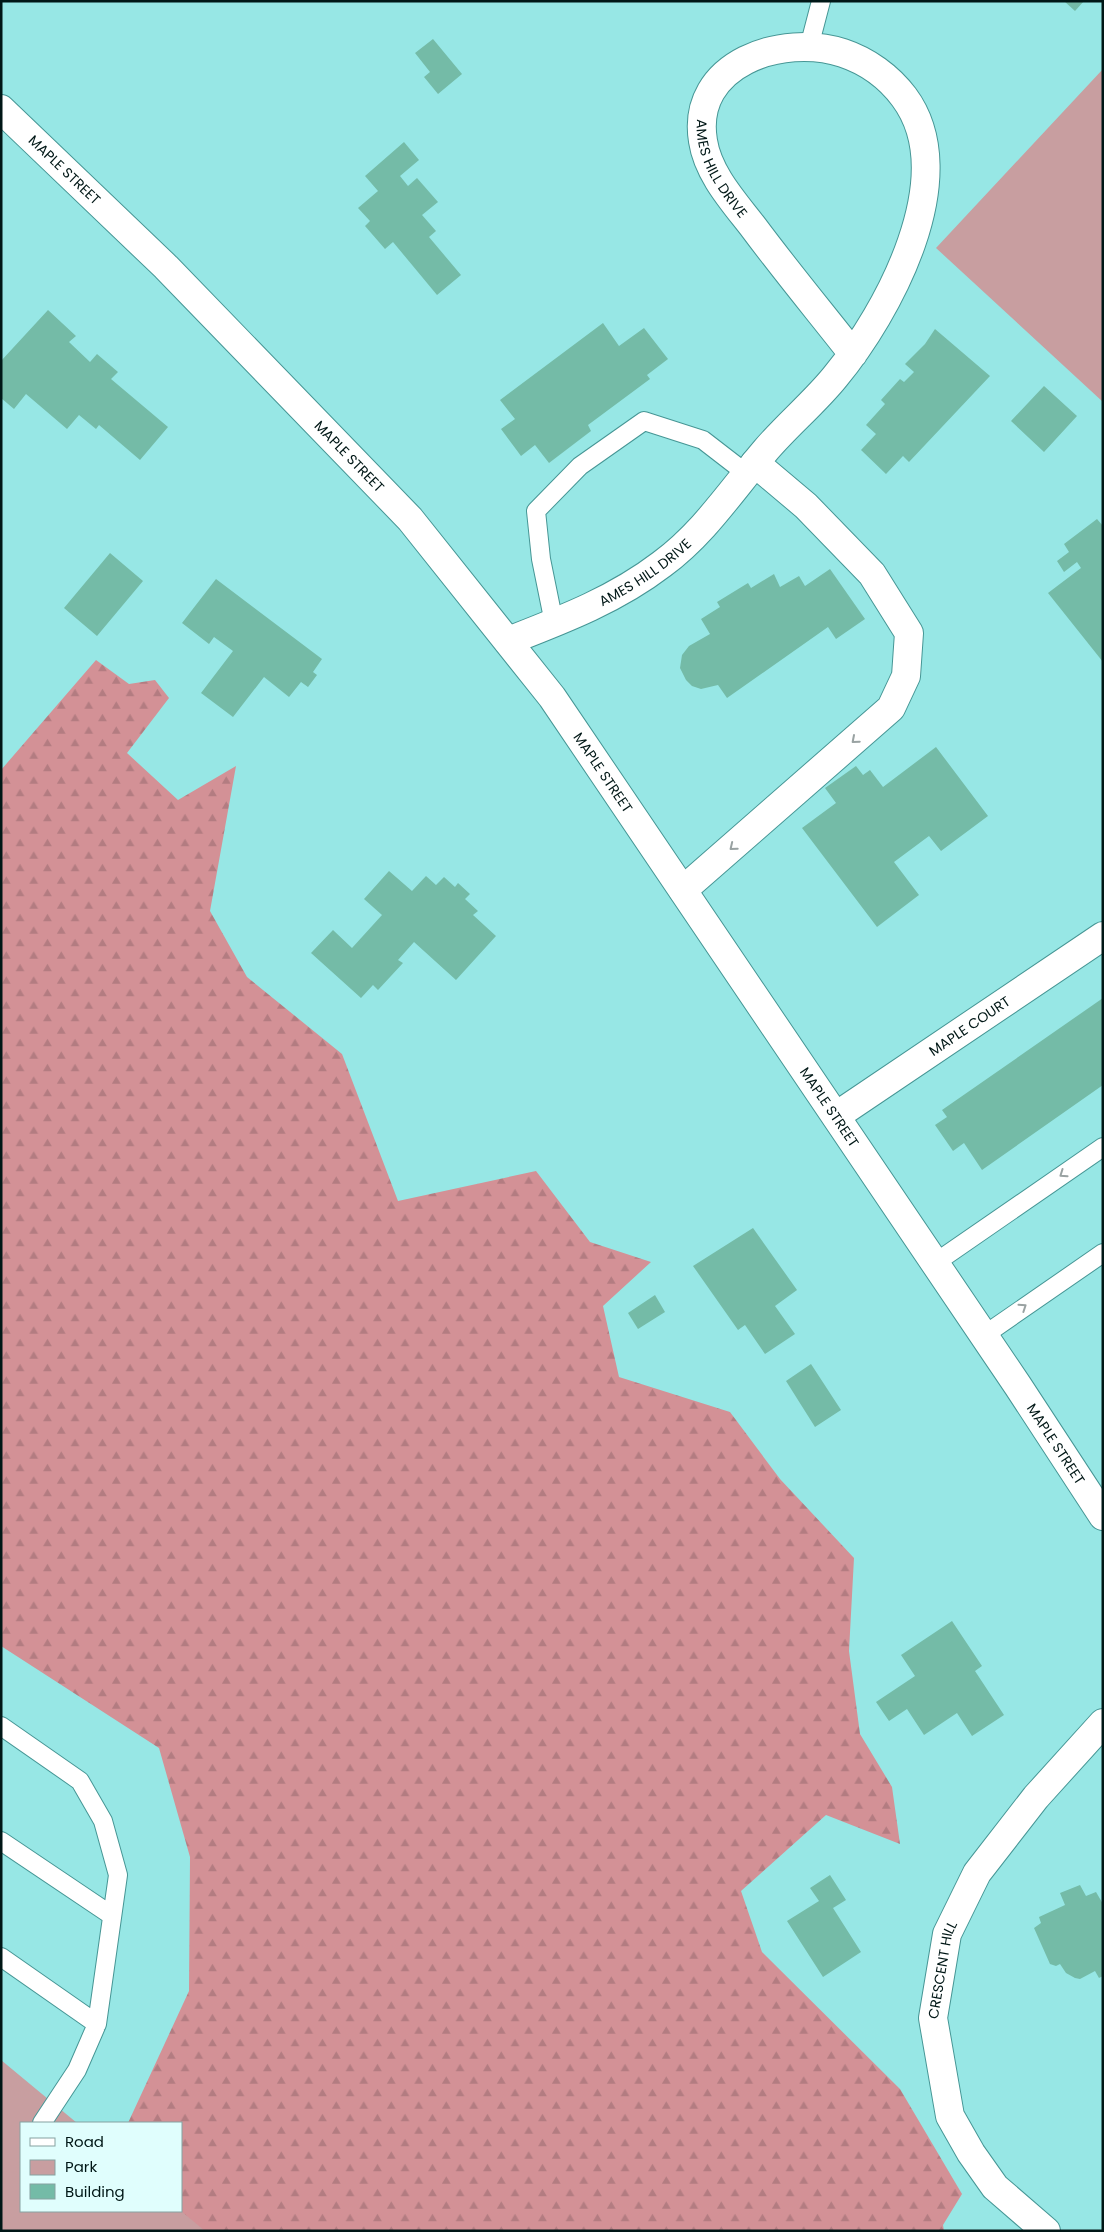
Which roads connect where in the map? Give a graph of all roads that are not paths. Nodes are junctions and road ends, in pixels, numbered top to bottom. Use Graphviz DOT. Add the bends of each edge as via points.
graph roads {
  1 [pos="821,1"];
  2 [pos="809,46"];
  3 [pos="1,109"];
  4 [pos="852,354"];
  5 [pos="751,468"];
  6 [pos="554,623"];
  7 [pos="508,641"];
  8 [pos="683,890"];
  9 [pos="1103,936"];
  10 [pos="836,1116"];
  11 [pos="1103,1147"];
  12 [pos="1103,1253"];
  13 [pos="935,1264"];
  14 [pos="983,1336"];
  15 [pos="1103,1516"];
  16 [pos="1103,1723"];
  17 [pos="1,1726"];
  18 [pos="1,1841"];
  19 [pos="111,1916"];
  20 [pos="1,1957"];
  21 [pos="97,2024"];
  22 [pos="43,2122"];
  23 [pos="1046,2231"];
  1 -- 2 [label="lane"];
  2 -- 4 [label="street, AMES HILL DRIVE" via="844,53 879,72 906,99 924,136 926,176 918,220 890,292 863,341"];
  2 -- 4 [label="street, AMES HILL DRIVE" via="762,52 726,73 706,104 703,143 712,167 731,200"];
  3 -- 7 [label="street, MAPLE STREET" via="166,267 410,519"];
  4 -- 5 [label="street, AMES HILL DRIVE" via="834,379"];
  5 -- 6 [label="street, AMES HILL DRIVE" via="713,517 684,547 611,597"];
  5 -- 6 [label="lane" via="703,440 644,422 580,466 536,511"];
  5 -- 8 [label="street, one-way" via="806,506 872,574 909,632 906,676 892,708"];
  6 -- 7 [label="street, AMES HILL DRIVE"];
  7 -- 8 [label="street, MAPLE STREET" via="552,697"];
  8 -- 10 [label="street, MAPLE STREET"];
  9 -- 10 [label="street, MAPLE COURT"];
  10 -- 13 [label="street, MAPLE STREET"];
  11 -- 13 [label="lane, one-way"];
  14 -- 12 [label="lane, one-way"];
  13 -- 14 [label="street, MAPLE STREET"];
  14 -- 15 [label="street, MAPLE STREET"];
  16 -- 23 [label="street, CRESCENT HILL" via="1036,1797 977,1873 947,1934 933,2018 950,2116 995,2187"];
  17 -- 19 [label="lane" via="80,1781 85,1789 103,1821 118,1874"];
  18 -- 19 [label="lane"];
  19 -- 21 [label="lane"];
  20 -- 21 [label="lane"];
  21 -- 22 [label="lane" via="77,2070"];
}
